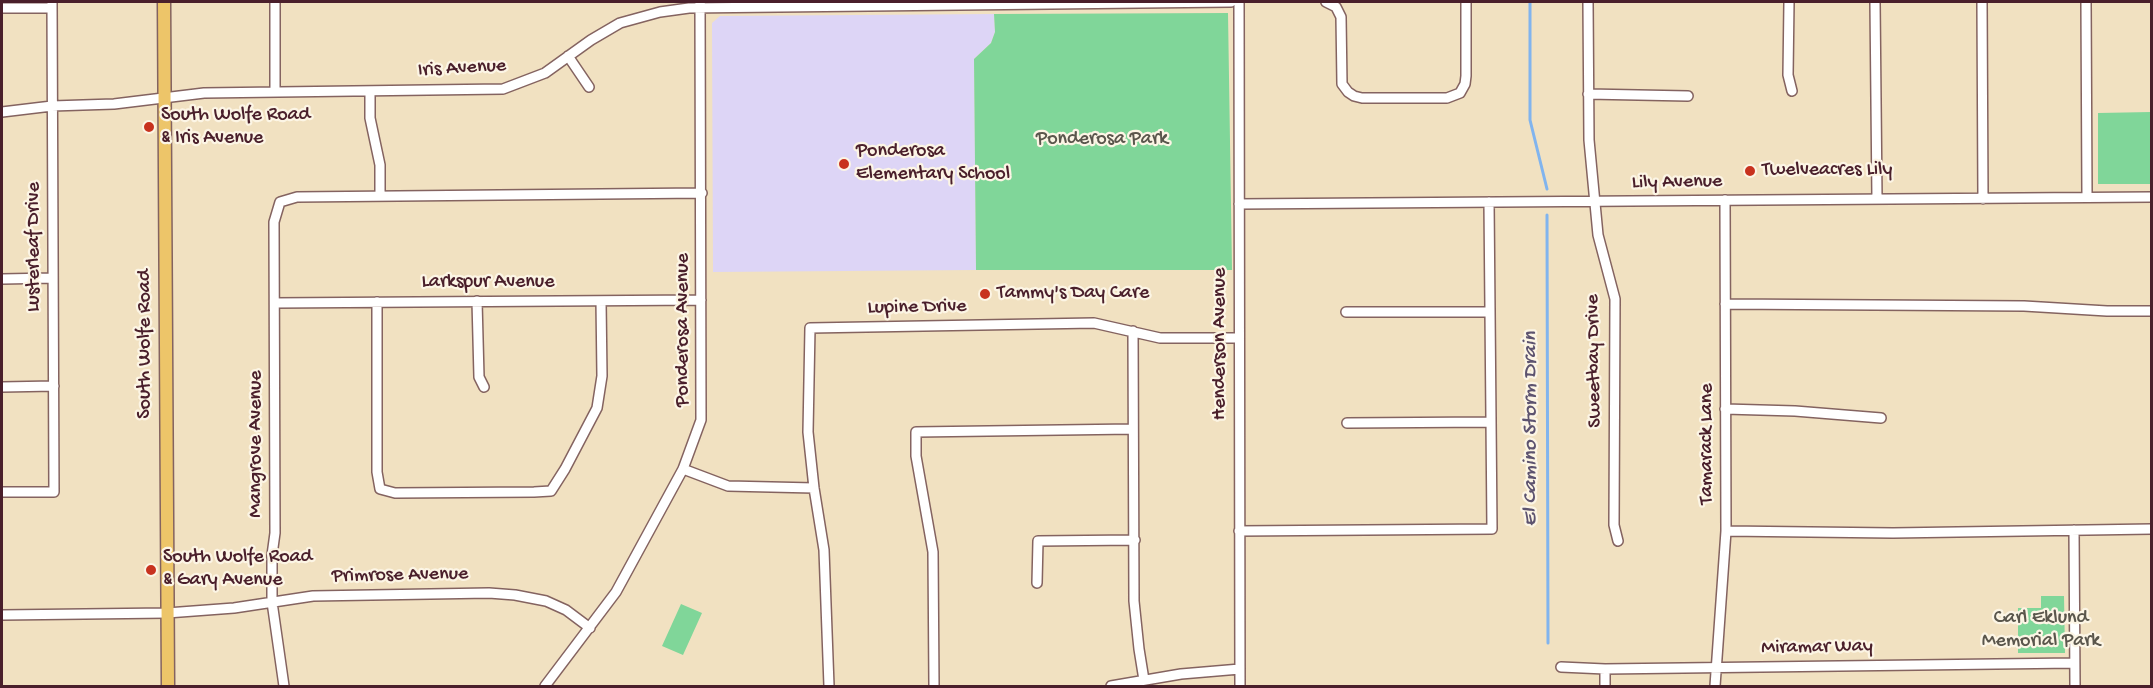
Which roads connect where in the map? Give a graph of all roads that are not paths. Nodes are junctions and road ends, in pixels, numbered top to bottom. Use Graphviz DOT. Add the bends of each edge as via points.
graph roads {
  1 [pos="164,2"];
  2 [pos="275,2"];
  3 [pos="1231,2"];
  4 [pos="1239,2"];
  5 [pos="1326,2"];
  6 [pos="1466,2"];
  7 [pos="1588,2"];
  8 [pos="1789,2"];
  9 [pos="1875,2"];
  10 [pos="1982,2"];
  11 [pos="2086,2"];
  12 [pos="52,4"];
  13 [pos="700,4"];
  14 [pos="806,4"];
  15 [pos="2,8"];
  16 [pos="568,56"];
  17 [pos="589,87"];
  18 [pos="275,90"];
  19 [pos="370,91"];
  20 [pos="1792,91"];
  21 [pos="1588,94"];
  22 [pos="1688,96"];
  23 [pos="165,98"];
  24 [pos="52,106"];
  25 [pos="2,111"];
  26 [pos="702,193"];
  27 [pos="380,196"];
  28 [pos="2087,197"];
  29 [pos="2151,197"];
  30 [pos="1877,199"];
  31 [pos="1983,199"];
  32 [pos="1725,200"];
  33 [pos="1596,201"];
  34 [pos="1489,202"];
  35 [pos="1239,204"];
  36 [pos="53,278"];
  37 [pos="2,279"];
  38 [pos="701,300"];
  39 [pos="601,301"];
  40 [pos="377,302"];
  41 [pos="477,302"];
  42 [pos="275,303"];
  43 [pos="1725,304"];
  44 [pos="2151,311"];
  45 [pos="1346,312"];
  46 [pos="1490,312"];
  47 [pos="1133,331"];
  48 [pos="1239,338"];
  49 [pos="54,386"];
  50 [pos="2,387"];
  51 [pos="484,387"];
  52 [pos="1725,410"];
  53 [pos="1881,418"];
  54 [pos="1490,422"];
  55 [pos="1347,423"];
  56 [pos="1133,429"];
  57 [pos="683,469"];
  58 [pos="814,488"];
  59 [pos="2,492"];
  60 [pos="2151,529"];
  61 [pos="2074,530"];
  62 [pos="1239,531"];
  63 [pos="1726,531"];
  64 [pos="1135,540"];
  65 [pos="1618,541"];
  66 [pos="1037,583"];
  67 [pos="272,602"];
  68 [pos="167,613"];
  69 [pos="2,615"];
  70 [pos="590,628"];
  71 [pos="2074,663"];
  72 [pos="1561,667"];
  73 [pos="1716,667"];
  74 [pos="1240,669"];
  75 [pos="1605,669"];
  76 [pos="1144,680"];
  77 [pos="168,687"];
  78 [pos="284,687"];
  79 [pos="545,687"];
  80 [pos="829,687"];
  81 [pos="934,687"];
  82 [pos="1111,687"];
  83 [pos="1240,687"];
  84 [pos="1605,687"];
  85 [pos="1715,687"];
  86 [pos="2075,687"];
  1 -- 23 [label="main road, South Wolfe Road"];
  2 -- 18 [label="street"];
  3 -- 14 [label="street, Iris Avenue"];
  4 -- 35 [label="street, Henderson Avenue"];
  5 -- 6 [label="street" via="1336,7 1342,21 1342,81 1348,93 1362,98 1447,98 1460,93 1465,84"];
  7 -- 21 [label="street, Sweetbay Drive"];
  8 -- 20 [label="street" via="1788,75"];
  9 -- 30 [label="street"];
  10 -- 31 [label="street"];
  11 -- 28 [label="street"];
  12 -- 15 [label="street"];
  12 -- 24 [label="street, Lusterleaf Drive"];
  13 -- 14 [label="street, Iris Avenue"];
  13 -- 16 [label="street, Iris Avenue" via="620,23"];
  13 -- 26 [label="street, Ponderosa Avenue"];
  16 -- 17 [label="street"];
  16 -- 19 [label="street, Iris Avenue" via="545,73 503,89"];
  18 -- 19 [label="street, Iris Avenue"];
  18 -- 23 [label="street, Iris Avenue"];
  19 -- 27 [label="street"];
  21 -- 22 [label="street"];
  21 -- 33 [label="street, Sweetbay Drive" via="1588,140"];
  23 -- 24 [label="street, Iris Avenue"];
  23 -- 68 [label="main road, South Wolfe Road"];
  24 -- 25 [label="street, Iris Avenue"];
  24 -- 36 [label="street, Lusterleaf Drive"];
  26 -- 27 [label="street"];
  26 -- 38 [label="street, Ponderosa Avenue"];
  27 -- 42 [label="street, Mangrove Avenue" via="297,197 280,202 274,222"];
  28 -- 29 [label="street, Lily Avenue"];
  28 -- 31 [label="street, Lily Avenue"];
  30 -- 31 [label="street, Lily Avenue"];
  30 -- 32 [label="street, Lily Avenue"];
  32 -- 33 [label="street, Lily Avenue"];
  32 -- 43 [label="street, Tamarack Lane"];
  33 -- 34 [label="street, Lily Avenue"];
  33 -- 65 [label="street, Sweetbay Drive" via="1598,235 1615,299 1614,525"];
  34 -- 35 [label="street, Lily Avenue"];
  34 -- 46 [label="street"];
  35 -- 48 [label="street, Henderson Avenue"];
  36 -- 37 [label="street"];
  36 -- 49 [label="street, Lusterleaf Drive"];
  38 -- 39 [label="street, Larkspur Avenue"];
  38 -- 57 [label="street, Ponderosa Avenue" via="701,420"];
  39 -- 40 [label="street" via="599,399 594,417 551,491 395,493 380,489 377,472"];
  39 -- 41 [label="street, Larkspur Avenue"];
  40 -- 41 [label="street, Larkspur Avenue"];
  40 -- 42 [label="street, Larkspur Avenue"];
  41 -- 51 [label="street" via="479,377"];
  42 -- 67 [label="street, Mangrove Avenue"];
  43 -- 44 [label="street"];
  43 -- 52 [label="street, Tamarack Lane"];
  45 -- 46 [label="street"];
  46 -- 54 [label="street"];
  47 -- 48 [label="street, Lupine Drive" via="1160,338"];
  47 -- 56 [label="street"];
  47 -- 58 [label="street, Lupine Drive" via="1094,322 810,328 808,432"];
  48 -- 62 [label="street, Henderson Avenue"];
  49 -- 50 [label="street"];
  49 -- 59 [label="street, Lusterleaf Drive" via="54,492"];
  52 -- 53 [label="street"];
  52 -- 63 [label="street, Tamarack Lane"];
  54 -- 55 [label="street"];
  54 -- 62 [label="street" via="1492,529"];
  56 -- 64 [label="street"];
  56 -- 81 [label="street" via="916,432 916,456 933,552"];
  57 -- 58 [label="street" via="728,486"];
  57 -- 70 [label="street, Ponderosa Avenue" via="616,592"];
  58 -- 80 [label="street" via="824,550"];
  60 -- 61 [label="street"];
  61 -- 63 [label="street"];
  61 -- 71 [label="street"];
  62 -- 74 [label="street, Henderson Avenue"];
  63 -- 73 [label="street, Tamarack Lane"];
  64 -- 66 [label="street" via="1038,541"];
  64 -- 76 [label="street" via="1134,601"];
  67 -- 68 [label="street, Primrose Avenue"];
  67 -- 70 [label="street, Primrose Avenue" via="312,596 514,595 546,601"];
  67 -- 78 [label="street, Mangrove Avenue"];
  68 -- 69 [label="street, Primrose Avenue"];
  68 -- 77 [label="main road, South Wolfe Road"];
  70 -- 79 [label="street, Ponderosa Avenue"];
  71 -- 73 [label="street, Miramar Way"];
  71 -- 86 [label="street"];
  72 -- 75 [label="street, Miramar Way"];
  73 -- 75 [label="street, Miramar Way"];
  73 -- 85 [label="street, Tamarack Lane"];
  74 -- 76 [label="street"];
  74 -- 83 [label="street, Henderson Avenue"];
  75 -- 84 [label="street"];
  76 -- 82 [label="street"];
}
